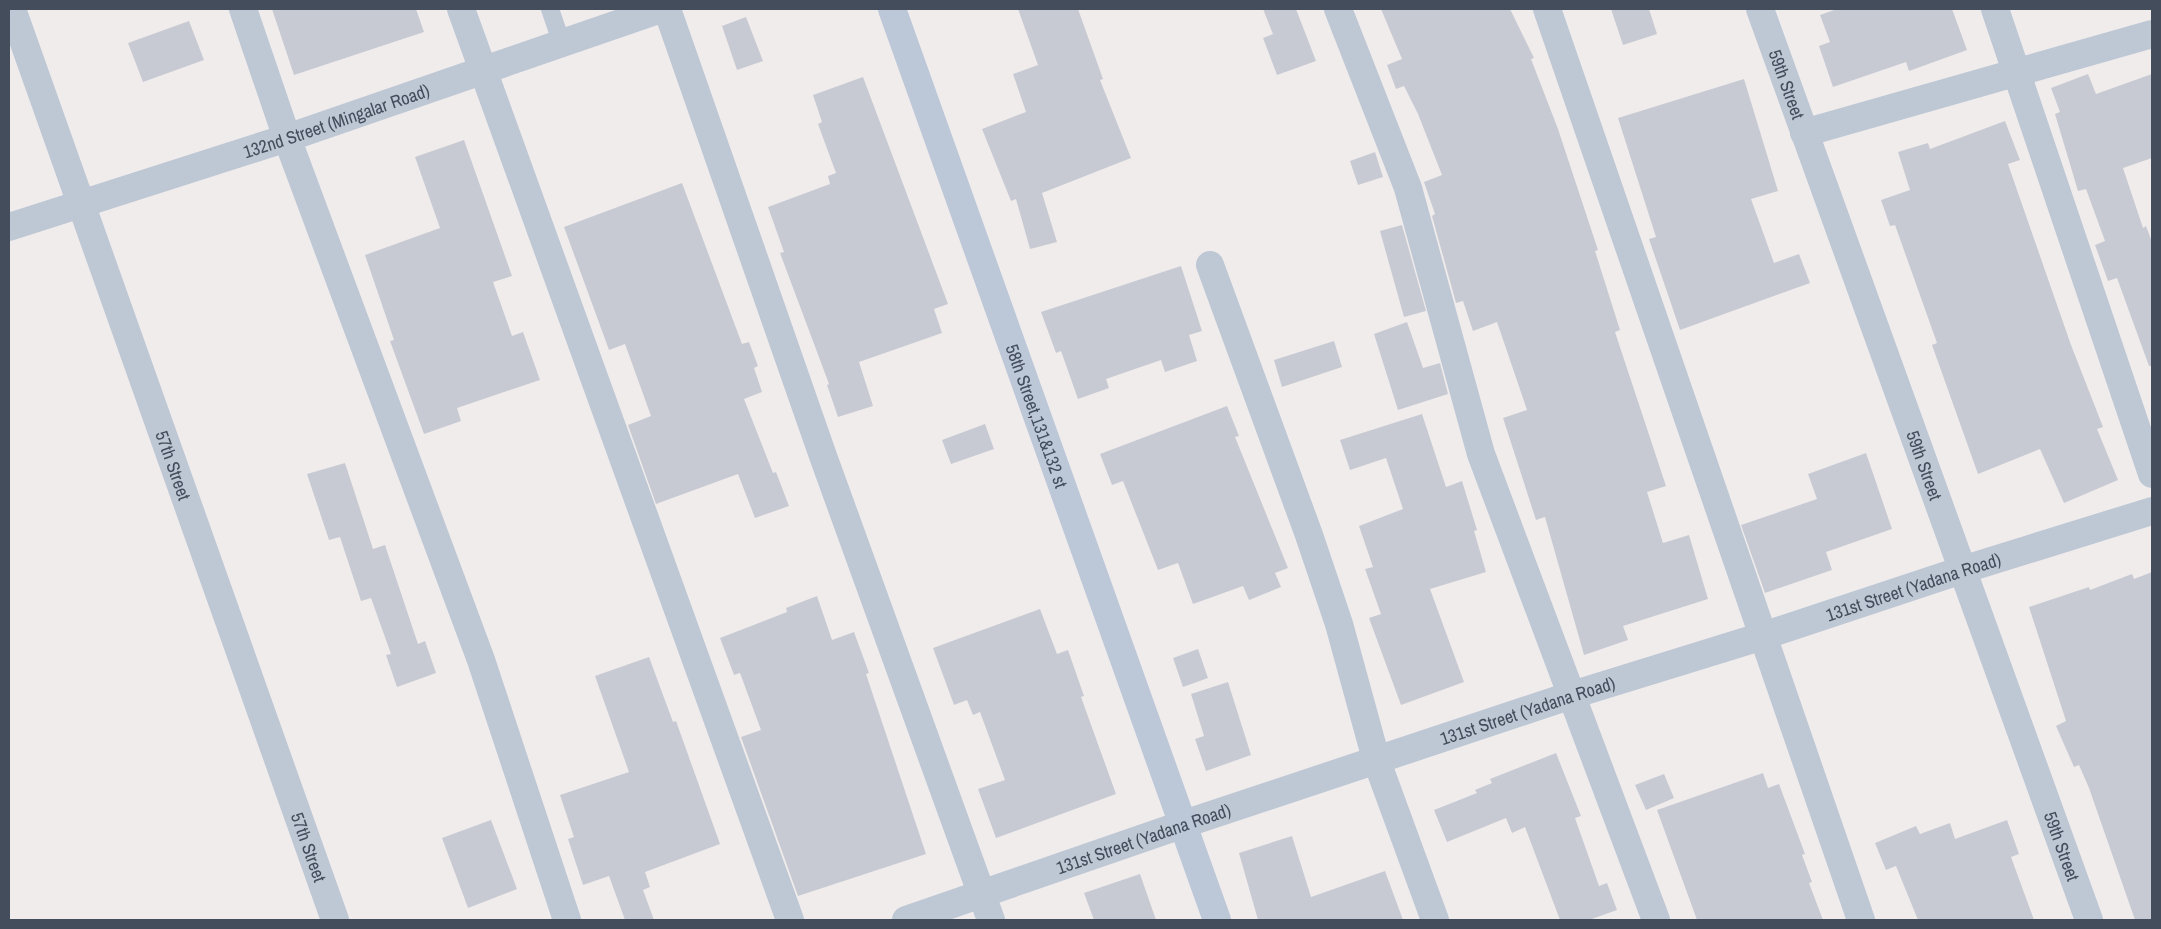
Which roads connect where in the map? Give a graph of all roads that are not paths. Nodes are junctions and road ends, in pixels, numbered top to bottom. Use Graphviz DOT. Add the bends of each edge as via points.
graph roads {
  1 [pos="12,9"];
  2 [pos="243,9"];
  3 [pos="461,9"];
  4 [pos="550,9"];
  5 [pos="661,9"];
  6 [pos="667,9"];
  7 [pos="892,9"];
  8 [pos="1338,9"];
  9 [pos="1548,9"];
  10 [pos="1760,9"];
  11 [pos="1995,9"];
  12 [pos="2152,34"];
  13 [pos="562,44"];
  14 [pos="482,72"];
  15 [pos="2018,72"];
  16 [pos="1804,133"];
  17 [pos="287,138"];
  18 [pos="80,204"];
  19 [pos="9,227"];
  20 [pos="1210,265"];
  21 [pos="2152,474"];
  22 [pos="2152,511"];
  23 [pos="1962,570"];
  24 [pos="1764,636"];
  25 [pos="1572,695"];
  26 [pos="1376,759"];
  27 [pos="1184,824"];
  28 [pos="987,908"];
  29 [pos="335,920"];
  30 [pos="567,920"];
  31 [pos="790,920"];
  32 [pos="906,920"];
  33 [pos="1217,920"];
  34 [pos="1435,920"];
  35 [pos="1656,920"];
  36 [pos="1861,920"];
  37 [pos="2089,920"];
  1 -- 18 [label="street, 57th Street"];
  2 -- 17 [label="street"];
  3 -- 14 [label="street"];
  4 -- 13 [label="lane"];
  5 -- 13 [label="street, 132nd Street (Mingalar Road)"];
  6 -- 28 [label="street" via="823,456"];
  7 -- 27 [label="main road, 58th Street,131&132 st"];
  8 -- 25 [label="street" via="1408,188 1481,454"];
  9 -- 24 [label="street"];
  10 -- 16 [label="street, 59th Street"];
  11 -- 15 [label="street"];
  12 -- 15 [label="street"];
  13 -- 14 [label="street, 132nd Street (Mingalar Road)"];
  14 -- 17 [label="street, 132nd Street (Mingalar Road)"];
  14 -- 31 [label="street"];
  15 -- 16 [label="street"];
  15 -- 21 [label="street"];
  16 -- 23 [label="street, 59th Street"];
  17 -- 18 [label="street, 132nd Street (Mingalar Road)"];
  17 -- 30 [label="street" via="481,660"];
  18 -- 19 [label="street, 132nd Street (Mingalar Road)"];
  18 -- 29 [label="street, 57th Street"];
  20 -- 26 [label="street" via="1336,615"];
  22 -- 23 [label="street, 131st Street (Yadana Road)"];
  23 -- 24 [label="street, 131st Street (Yadana Road)"];
  23 -- 37 [label="street, 59th Street"];
  24 -- 25 [label="street, 131st Street (Yadana Road)"];
  24 -- 36 [label="street"];
  25 -- 26 [label="street, 131st Street (Yadana Road)"];
  25 -- 35 [label="street"];
  26 -- 27 [label="street, 131st Street (Yadana Road)"];
  26 -- 34 [label="street"];
  27 -- 28 [label="street, 131st Street (Yadana Road)"];
  27 -- 33 [label="main road, 58th Street,131&132 st"];
  28 -- 32 [label="street, 131st Street (Yadana Road)"];
}
